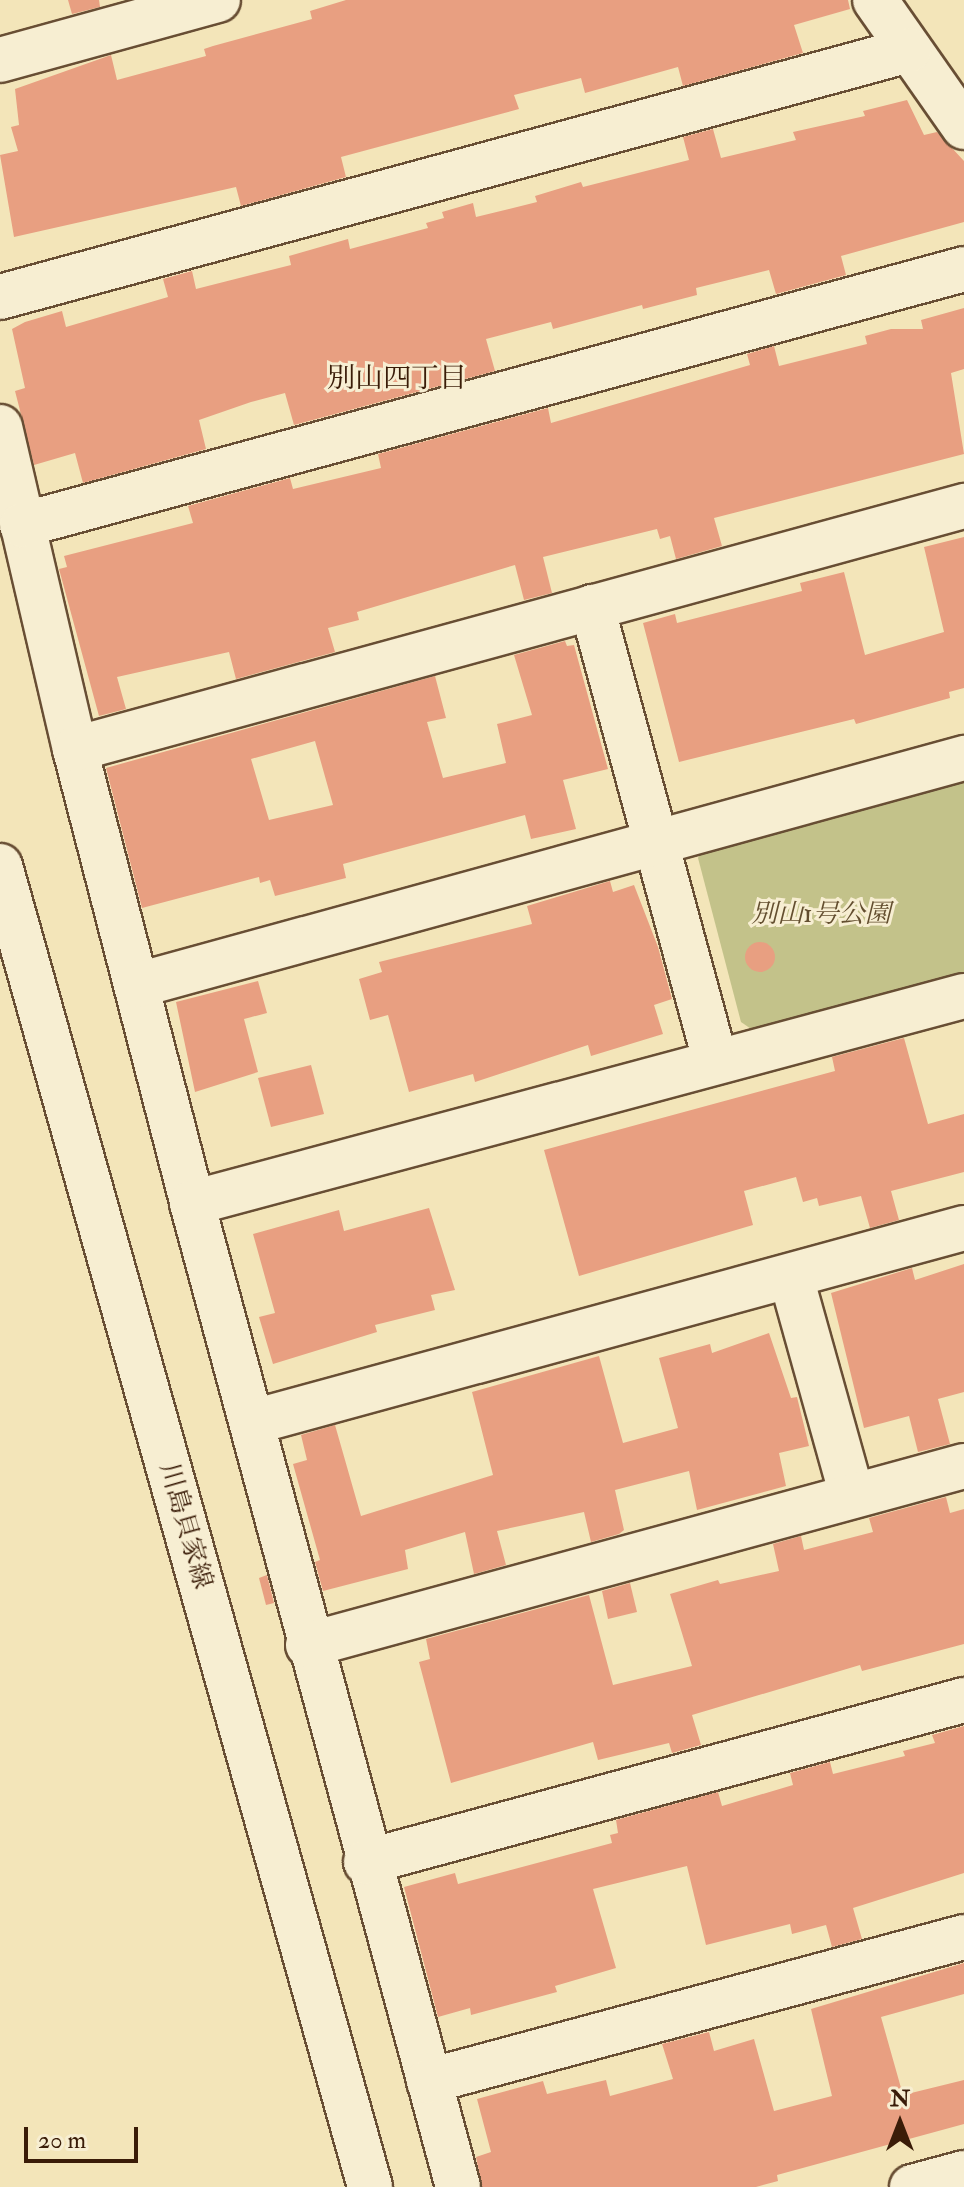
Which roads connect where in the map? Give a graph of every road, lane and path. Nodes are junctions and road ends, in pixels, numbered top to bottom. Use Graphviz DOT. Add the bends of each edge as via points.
graph roads {
  1 [pos="218,0"];
  2 [pos="875,0"];
  3 [pos="909,50"];
  4 [pos="0,60"];
  5 [pos="964,127"];
  6 [pos="964,269"];
  7 [pos="0,297"];
  8 [pos="0,427"];
  9 [pos="964,506"];
  10 [pos="22,525"];
  11 [pos="592,607"];
  12 [pos="75,749"];
  13 [pos="964,758"];
  14 [pos="656,841"];
  15 [pos="0,866"];
  16 [pos="138,985"];
  17 [pos="964,996"];
  18 [pos="715,1061"];
  19 [pos="192,1203"];
  20 [pos="964,1228"];
  21 [pos="791,1277"];
  22 [pos="253,1422"];
  23 [pos="964,1466"];
  24 [pos="852,1496"];
  25 [pos="308,1645"];
  26 [pos="964,1700"];
  27 [pos="366,1862"];
  28 [pos="964,1937"];
  29 [pos="429,2081"];
  30 [pos="964,2173"];
  31 [pos="370,2187"];
  32 [pos="458,2187"];
  33 [pos="912,2187"];
  1 -- 4 [label="street"];
  2 -- 3 [label="street"];
  3 -- 5 [label="street"];
  3 -- 7 [label="street"];
  6 -- 10 [label="street"];
  8 -- 10 [label="street"];
  9 -- 11 [label="street"];
  10 -- 12 [label="street"];
  11 -- 12 [label="street"];
  11 -- 14 [label="street"];
  12 -- 16 [label="street"];
  13 -- 14 [label="street"];
  14 -- 16 [label="street"];
  14 -- 18 [label="street"];
  15 -- 31 [label="street, 川島貝家線"];
  16 -- 19 [label="street"];
  17 -- 18 [label="street"];
  18 -- 19 [label="street"];
  19 -- 22 [label="street"];
  20 -- 21 [label="street"];
  21 -- 22 [label="street"];
  21 -- 24 [label="street"];
  22 -- 25 [label="street"];
  23 -- 24 [label="street"];
  24 -- 25 [label="street"];
  25 -- 27 [label="street"];
  26 -- 27 [label="street"];
  27 -- 29 [label="street"];
  28 -- 29 [label="street"];
  29 -- 32 [label="street"];
  30 -- 33 [label="street"];
}
